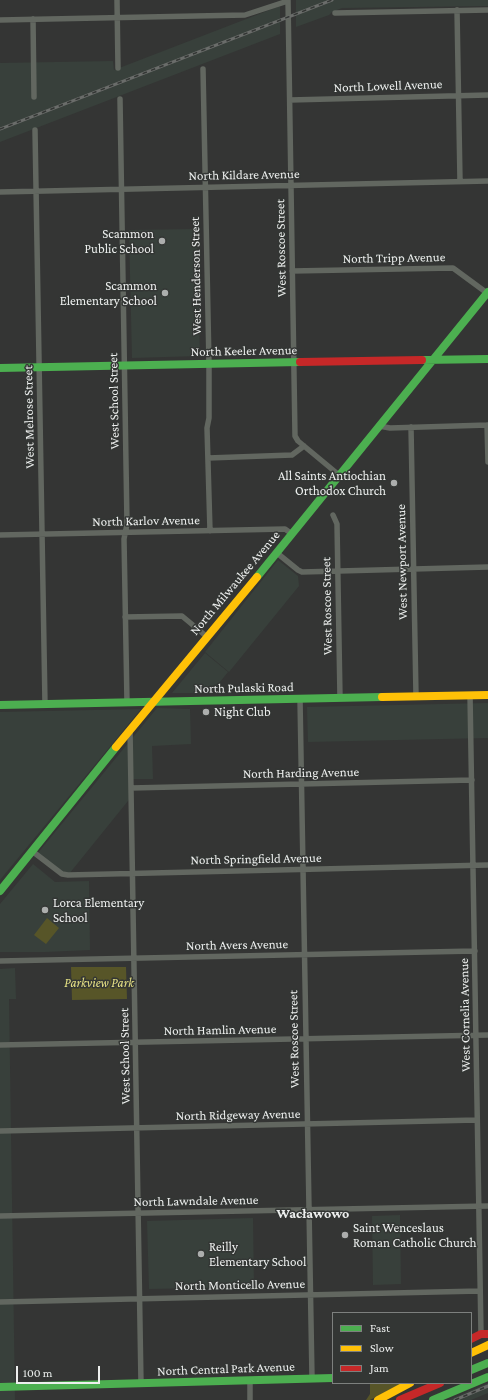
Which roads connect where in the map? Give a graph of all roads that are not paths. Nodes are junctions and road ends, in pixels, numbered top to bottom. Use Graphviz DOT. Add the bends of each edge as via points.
graph roads {
  1 [pos="117,0"];
  2 [pos="288,0"];
  3 [pos="457,10"];
  4 [pos="488,10"];
  5 [pos="335,13"];
  6 [pos="118,17"];
  7 [pos="33,19"];
  8 [pos="0,20"];
  9 [pos="118,68"];
  10 [pos="203,69"];
  11 [pos="488,94"];
  12 [pos="459,95"];
  13 [pos="34,97"];
  14 [pos="120,99"];
  15 [pos="290,100"];
  16 [pos="35,130"];
  17 [pos="488,181"];
  18 [pos="460,182"];
  19 [pos="291,185"];
  20 [pos="205,187"];
  21 [pos="121,189"];
  22 [pos="35,191"];
  23 [pos="0,192"];
  24 [pos="292,271"];
  25 [pos="487,293"];
  26 [pos="488,359"];
  27 [pos="434,360"];
  28 [pos="294,362"];
  29 [pos="209,364"];
  30 [pos="124,365"];
  31 [pos="39,367"];
  32 [pos="0,368"];
  33 [pos="488,425"];
  34 [pos="378,426"];
  35 [pos="411,427"];
  36 [pos="304,446"];
  37 [pos="208,458"];
  38 [pos="488,462"];
  39 [pos="338,475"];
  40 [pos="333,515"];
  41 [pos="210,531"];
  42 [pos="125,532"];
  43 [pos="0,534"];
  44 [pos="42,534"];
  45 [pos="292,534"];
  46 [pos="277,553"];
  47 [pos="488,567"];
  48 [pos="414,569"];
  49 [pos="338,571"];
  50 [pos="126,617"];
  51 [pos="206,636"];
  52 [pos="470,695"];
  53 [pos="488,695"];
  54 [pos="416,696"];
  55 [pos="340,698"];
  56 [pos="300,699"];
  57 [pos="127,702"];
  58 [pos="152,702"];
  59 [pos="45,704"];
  60 [pos="0,705"];
  61 [pos="130,730"];
  62 [pos="472,780"];
  63 [pos="301,784"];
  64 [pos="131,788"];
  65 [pos="32,851"];
  66 [pos="473,865"];
  67 [pos="488,865"];
  68 [pos="302,869"];
  69 [pos="133,873"];
  70 [pos="0,891"];
  71 [pos="474,951"];
  72 [pos="304,954"];
  73 [pos="134,958"];
  74 [pos="0,961"];
  75 [pos="488,1035"];
  76 [pos="476,1036"];
  77 [pos="305,1039"];
  78 [pos="135,1042"];
  79 [pos="0,1045"];
  80 [pos="477,1120"];
  81 [pos="307,1124"];
  82 [pos="137,1128"];
  83 [pos="0,1131"];
  84 [pos="479,1206"];
  85 [pos="488,1206"];
  86 [pos="308,1210"];
  87 [pos="138,1213"];
  88 [pos="0,1216"];
  89 [pos="480,1291"];
  90 [pos="310,1294"];
  91 [pos="140,1298"];
  92 [pos="0,1302"];
  93 [pos="484,1334"];
  94 [pos="472,1339"];
  95 [pos="488,1345"];
  96 [pos="472,1353"];
  97 [pos="488,1363"];
  98 [pos="472,1370"];
  99 [pos="488,1377"];
  100 [pos="312,1378"];
  101 [pos="332,1378"];
  102 [pos="250,1380"];
  103 [pos="141,1383"];
  104 [pos="408,1384"];
  105 [pos="438,1384"];
  106 [pos="471,1384"];
  107 [pos="472,1384"];
  108 [pos="0,1387"];
  109 [pos="250,1400"];
  110 [pos="378,1400"];
  111 [pos="400,1400"];
  112 [pos="433,1400"];
  1 -- 6 [label="street"];
  2 -- 6 [label="street" via="245,15"];
  2 -- 15 [label="street, West Roscoe Street"];
  3 -- 4 [label="street"];
  3 -- 5 [label="street"];
  3 -- 12 [label="street"];
  6 -- 7 [label="street"];
  6 -- 9 [label="street"];
  7 -- 8 [label="street"];
  7 -- 13 [label="street"];
  10 -- 20 [label="street, West Henderson Street"];
  11 -- 12 [label="street, North Lowell Avenue"];
  12 -- 15 [label="street, North Lowell Avenue"];
  12 -- 18 [label="street"];
  14 -- 21 [label="street, West School Street"];
  15 -- 19 [label="street, West Roscoe Street"];
  16 -- 22 [label="street, West Melrose Street"];
  17 -- 18 [label="street, North Kildare Avenue"];
  18 -- 19 [label="street, North Kildare Avenue"];
  19 -- 20 [label="street, North Kildare Avenue"];
  19 -- 24 [label="street, West Roscoe Street"];
  20 -- 21 [label="street, North Kildare Avenue"];
  20 -- 29 [label="street, West Henderson Street"];
  21 -- 22 [label="street, North Kildare Avenue"];
  21 -- 30 [label="street, West School Street"];
  22 -- 23 [label="street, North Kildare Avenue"];
  22 -- 31 [label="street, West Melrose Street"];
  24 -- 25 [label="street, North Tripp Avenue" via="453,268"];
  24 -- 28 [label="street, West Roscoe Street"];
  25 -- 27 [label="main road, North Milwaukee Avenue"];
  26 -- 27 [label="main road, North Keeler Avenue"];
  27 -- 28 [label="main road, North Keeler Avenue"];
  27 -- 34 [label="main road, North Milwaukee Avenue"];
  28 -- 29 [label="main road, North Keeler Avenue"];
  28 -- 36 [label="street, West Roscoe Street" via="295,436"];
  29 -- 30 [label="main road, North Keeler Avenue"];
  29 -- 37 [label="street, West Henderson Street"];
  30 -- 31 [label="main road, North Keeler Avenue"];
  30 -- 42 [label="street, West School Street" via="127,524"];
  31 -- 32 [label="main road, North Keeler Avenue"];
  31 -- 44 [label="street, West Melrose Street"];
  33 -- 35 [label="street"];
  33 -- 38 [label="street"];
  34 -- 35 [label="street"];
  34 -- 39 [label="main road, North Milwaukee Avenue"];
  35 -- 48 [label="street, West Newport Avenue"];
  36 -- 37 [label="street" via="292,455"];
  36 -- 39 [label="street, West Roscoe Street"];
  37 -- 41 [label="street, West Henderson Street"];
  39 -- 45 [label="main road, North Milwaukee Avenue"];
  40 -- 49 [label="street, West Roscoe Street" via="337,524"];
  41 -- 42 [label="street, North Karlov Avenue"];
  41 -- 45 [label="street, North Karlov Avenue" via="285,529"];
  42 -- 44 [label="street, North Karlov Avenue"];
  42 -- 50 [label="street, West School Street"];
  43 -- 44 [label="street, North Karlov Avenue"];
  44 -- 59 [label="street, West Melrose Street"];
  45 -- 46 [label="main road, North Milwaukee Avenue"];
  46 -- 49 [label="street" via="302,572"];
  46 -- 51 [label="main road, North Milwaukee Avenue"];
  47 -- 48 [label="street"];
  48 -- 49 [label="street"];
  48 -- 54 [label="street, West Newport Avenue"];
  49 -- 55 [label="street, West Roscoe Street"];
  50 -- 51 [label="street" via="182,616"];
  50 -- 57 [label="street, West School Street"];
  51 -- 58 [label="main road, North Milwaukee Avenue"];
  52 -- 53 [label="main road, North Pulaski Road"];
  52 -- 54 [label="main road, North Pulaski Road"];
  52 -- 62 [label="street, West Cornelia Avenue"];
  54 -- 55 [label="main road, North Pulaski Road"];
  55 -- 56 [label="main road, North Pulaski Road"];
  56 -- 58 [label="main road, North Pulaski Road"];
  56 -- 63 [label="street, West Roscoe Street"];
  57 -- 58 [label="main road, North Pulaski Road"];
  57 -- 59 [label="main road, North Pulaski Road"];
  58 -- 61 [label="main road, North Milwaukee Avenue"];
  59 -- 60 [label="main road, North Pulaski Road"];
  61 -- 64 [label="street, West School Street"];
  61 -- 65 [label="main road, North Milwaukee Avenue"];
  62 -- 63 [label="street, North Harding Avenue"];
  62 -- 66 [label="street, West Cornelia Avenue"];
  63 -- 64 [label="street, North Harding Avenue"];
  63 -- 68 [label="street, West Roscoe Street"];
  64 -- 69 [label="street, West School Street"];
  65 -- 69 [label="street, North Springfield Avenue" via="64,875"];
  65 -- 70 [label="main road, North Milwaukee Avenue"];
  66 -- 67 [label="street, North Springfield Avenue"];
  66 -- 68 [label="street, North Springfield Avenue"];
  66 -- 71 [label="street, West Cornelia Avenue"];
  68 -- 69 [label="street, North Springfield Avenue"];
  68 -- 72 [label="street, West Roscoe Street"];
  69 -- 73 [label="street, West School Street"];
  71 -- 72 [label="street, North Avers Avenue"];
  71 -- 76 [label="street, West Cornelia Avenue"];
  72 -- 73 [label="street, North Avers Avenue"];
  72 -- 77 [label="street, West Roscoe Street"];
  73 -- 74 [label="street, North Avers Avenue"];
  73 -- 78 [label="street, West School Street"];
  75 -- 76 [label="street, North Hamlin Avenue"];
  76 -- 77 [label="street, North Hamlin Avenue"];
  76 -- 80 [label="street, West Cornelia Avenue"];
  77 -- 78 [label="street, North Hamlin Avenue"];
  77 -- 81 [label="street, West Roscoe Street"];
  78 -- 79 [label="street, North Hamlin Avenue"];
  78 -- 82 [label="street, West School Street"];
  80 -- 81 [label="street, North Ridgeway Avenue"];
  80 -- 84 [label="street, West Cornelia Avenue"];
  81 -- 82 [label="street, North Ridgeway Avenue"];
  81 -- 86 [label="street, West Roscoe Street"];
  82 -- 83 [label="street, North Ridgeway Avenue"];
  82 -- 87 [label="street, West School Street"];
  84 -- 85 [label="street, North Lawndale Avenue"];
  84 -- 86 [label="street, North Lawndale Avenue"];
  84 -- 89 [label="street, West Cornelia Avenue"];
  86 -- 87 [label="street, North Lawndale Avenue"];
  86 -- 90 [label="street, West Roscoe Street"];
  87 -- 88 [label="street, North Lawndale Avenue"];
  87 -- 91 [label="street, West School Street"];
  89 -- 90 [label="street, North Monticello Avenue"];
  89 -- 93 [label="street, West Cornelia Avenue"];
  90 -- 91 [label="street, North Monticello Avenue"];
  90 -- 100 [label="street, West Roscoe Street"];
  91 -- 92 [label="street, North Monticello Avenue"];
  91 -- 103 [label="street, West School Street"];
  93 -- 94 [label="main road"];
  95 -- 96 [label="main road"];
  97 -- 98 [label="main road"];
  99 -- 107 [label="main road"];
  100 -- 101 [label="main road, North Central Park Avenue"];
  100 -- 102 [label="main road, North Central Park Avenue"];
  102 -- 103 [label="main road, North Central Park Avenue"];
  102 -- 109 [label="street"];
  103 -- 108 [label="main road, North Central Park Avenue"];
  104 -- 110 [label="main road"];
  105 -- 111 [label="main road"];
  106 -- 112 [label="main road"];
}
